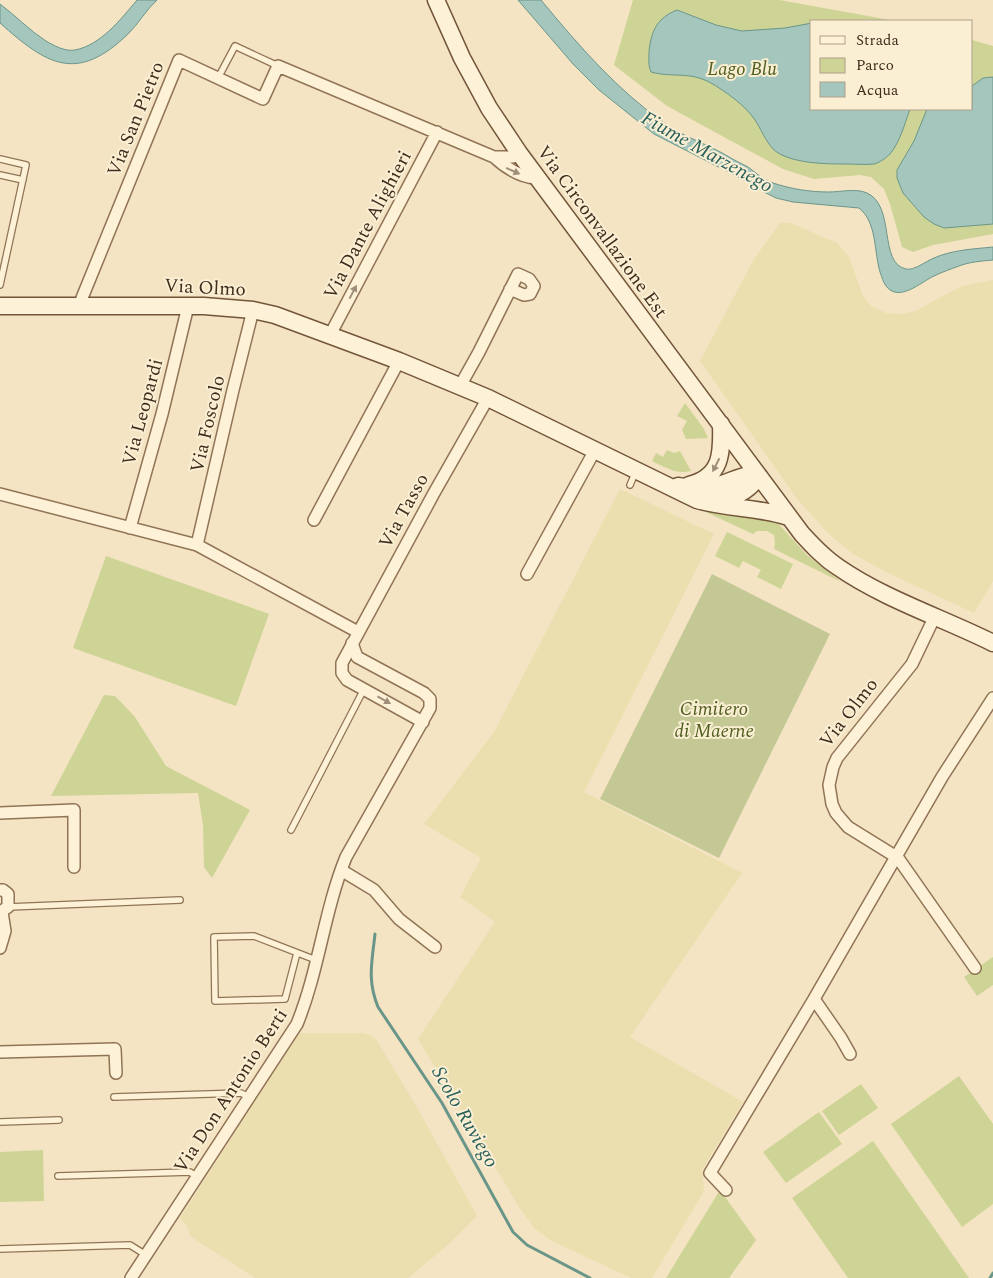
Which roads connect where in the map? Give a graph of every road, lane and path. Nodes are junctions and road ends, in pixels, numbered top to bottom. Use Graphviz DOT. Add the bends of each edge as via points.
graph roads {
  1 [pos="436,0"];
  2 [pos="278,66"];
  3 [pos="218,78"];
  4 [pos="437,132"];
  5 [pos="519,153"];
  6 [pos="494,157"];
  7 [pos="0,160"];
  8 [pos="0,175"];
  9 [pos="536,178"];
  10 [pos="23,180"];
  11 [pos="0,284"];
  12 [pos="510,289"];
  13 [pos="81,305"];
  14 [pos="0,306"];
  15 [pos="188,306"];
  16 [pos="253,310"];
  17 [pos="330,335"];
  18 [pos="399,361"];
  19 [pos="460,386"];
  20 [pos="488,398"];
  21 [pos="721,424"];
  22 [pos="595,450"];
  23 [pos="637,470"];
  24 [pos="758,475"];
  25 [pos="664,484"];
  26 [pos="630,485"];
  27 [pos="682,487"];
  28 [pos="0,494"];
  29 [pos="708,504"];
  30 [pos="788,517"];
  31 [pos="314,520"];
  32 [pos="130,528"];
  33 [pos="197,545"];
  34 [pos="527,574"];
  35 [pos="935,616"];
  36 [pos="358,632"];
  37 [pos="352,643"];
  38 [pos="993,643"];
  39 [pos="364,689"];
  40 [pos="993,698"];
  41 [pos="423,722"];
  42 [pos="0,813"];
  43 [pos="291,830"];
  44 [pos="895,856"];
  45 [pos="74,867"];
  46 [pos="339,875"];
  47 [pos="2,890"];
  48 [pos="180,900"];
  49 [pos="4,910"];
  50 [pos="435,947"];
  51 [pos="0,948"];
  52 [pos="297,953"];
  53 [pos="316,960"];
  54 [pos="975,968"];
  55 [pos="814,999"];
  56 [pos="0,1052"];
  57 [pos="850,1054"];
  58 [pos="116,1073"];
  59 [pos="114,1097"];
  60 [pos="249,1097"];
  61 [pos="58,1120"];
  62 [pos="0,1122"];
  63 [pos="58,1176"];
  64 [pos="198,1176"];
  65 [pos="726,1190"];
  66 [pos="0,1249"];
  67 [pos="146,1255"];
  68 [pos="131,1278"];
  1 -- 5 [label="street, Via Circonvallazione Est" via="462,58"];
  2 -- 3 [label="lane" via="235,46"];
  2 -- 3 [label="street, Via San Pietro" via="263,98"];
  2 -- 4 [label="street"];
  3 -- 13 [label="street, Via San Pietro" via="179,60"];
  4 -- 6 [label="street"];
  17 -- 4 [label="street, Via Dante Alighieri, one-way"];
  5 -- 6 [label="street" via="514,157"];
  5 -- 9 [label="street, Via Circonvallazione Est"];
  6 -- 9 [label="street, one-way" via="506,168"];
  7 -- 10 [label="lane" via="26,165"];
  8 -- 10 [label="lane"];
  9 -- 21 [label="street, Via Circonvallazione Est"];
  10 -- 11 [label="lane"];
  12 -- 19 [label="street"];
  13 -- 14 [label="street, Via Olmo"];
  13 -- 15 [label="street, Via Olmo"];
  15 -- 16 [label="street, Via Olmo"];
  15 -- 32 [label="street, Via Leopardi"];
  16 -- 17 [label="street, Via Olmo"];
  16 -- 33 [label="street, Via Foscolo"];
  17 -- 18 [label="street, Via Olmo"];
  18 -- 19 [label="street, Via Olmo"];
  18 -- 31 [label="street"];
  19 -- 20 [label="street, Via Olmo"];
  20 -- 22 [label="street, Via Olmo"];
  20 -- 36 [label="street, Via Tasso"];
  21 -- 24 [label="street, Via Circonvallazione Est"];
  21 -- 27 [label="street, Via Olmo, one-way" via="722,444 715,470 706,479"];
  22 -- 23 [label="street, Via Olmo"];
  22 -- 34 [label="street"];
  23 -- 25 [label="street, Via Olmo"];
  23 -- 26 [label="lane"];
  24 -- 27 [label="street, Via Olmo" via="745,474 703,488"];
  24 -- 29 [label="street" via="752,486 743,492"];
  24 -- 30 [label="street"];
  25 -- 27 [label="street, Via Olmo"];
  25 -- 29 [label="street, Via Olmo"];
  28 -- 32 [label="street"];
  29 -- 30 [label="street, Via Olmo" via="771,511"];
  30 -- 35 [label="street" via="817,550 837,566 861,582"];
  32 -- 33 [label="street"];
  33 -- 36 [label="street"];
  35 -- 38 [label="street"];
  35 -- 44 [label="street, Via Olmo" via="912,664 843,751 830,776 832,804 842,821"];
  36 -- 37 [label="street, Via Tasso"];
  37 -- 39 [label="street, Via Tasso" via="342,663 342,672 347,680"];
  37 -- 41 [label="street" via="357,657 430,699 430,708"];
  39 -- 41 [label="street, Via Tasso, one-way"];
  39 -- 43 [label="lane"];
  40 -- 44 [label="street"];
  41 -- 46 [label="street" via="350,848"];
  42 -- 45 [label="street" via="74,810"];
  44 -- 54 [label="street, Via Olmo"];
  44 -- 55 [label="street"];
  46 -- 50 [label="street" via="374,890 399,919"];
  46 -- 53 [label="street, Via Don Antonio Berti"];
  47 -- 49 [label="street" via="8,894"];
  48 -- 49 [label="lane"];
  49 -- 51 [label="street" via="6,931"];
  52 -- 52 [label="lane" via="254,936 214,937 215,1001 285,999"];
  52 -- 53 [label="lane"];
  53 -- 60 [label="street, Via Don Antonio Berti" via="307,1000 297,1024"];
  55 -- 57 [label="street"];
  55 -- 65 [label="street" via="710,1173"];
  56 -- 58 [label="street" via="115,1049"];
  59 -- 60 [label="lane" via="242,1093"];
  60 -- 64 [label="street, Via Don Antonio Berti"];
  61 -- 62 [label="lane"];
  63 -- 64 [label="lane" via="190,1172"];
  64 -- 67 [label="street, Via Don Antonio Berti"];
  66 -- 67 [label="lane" via="130,1245"];
  67 -- 68 [label="street, Via Don Antonio Berti"];
}
